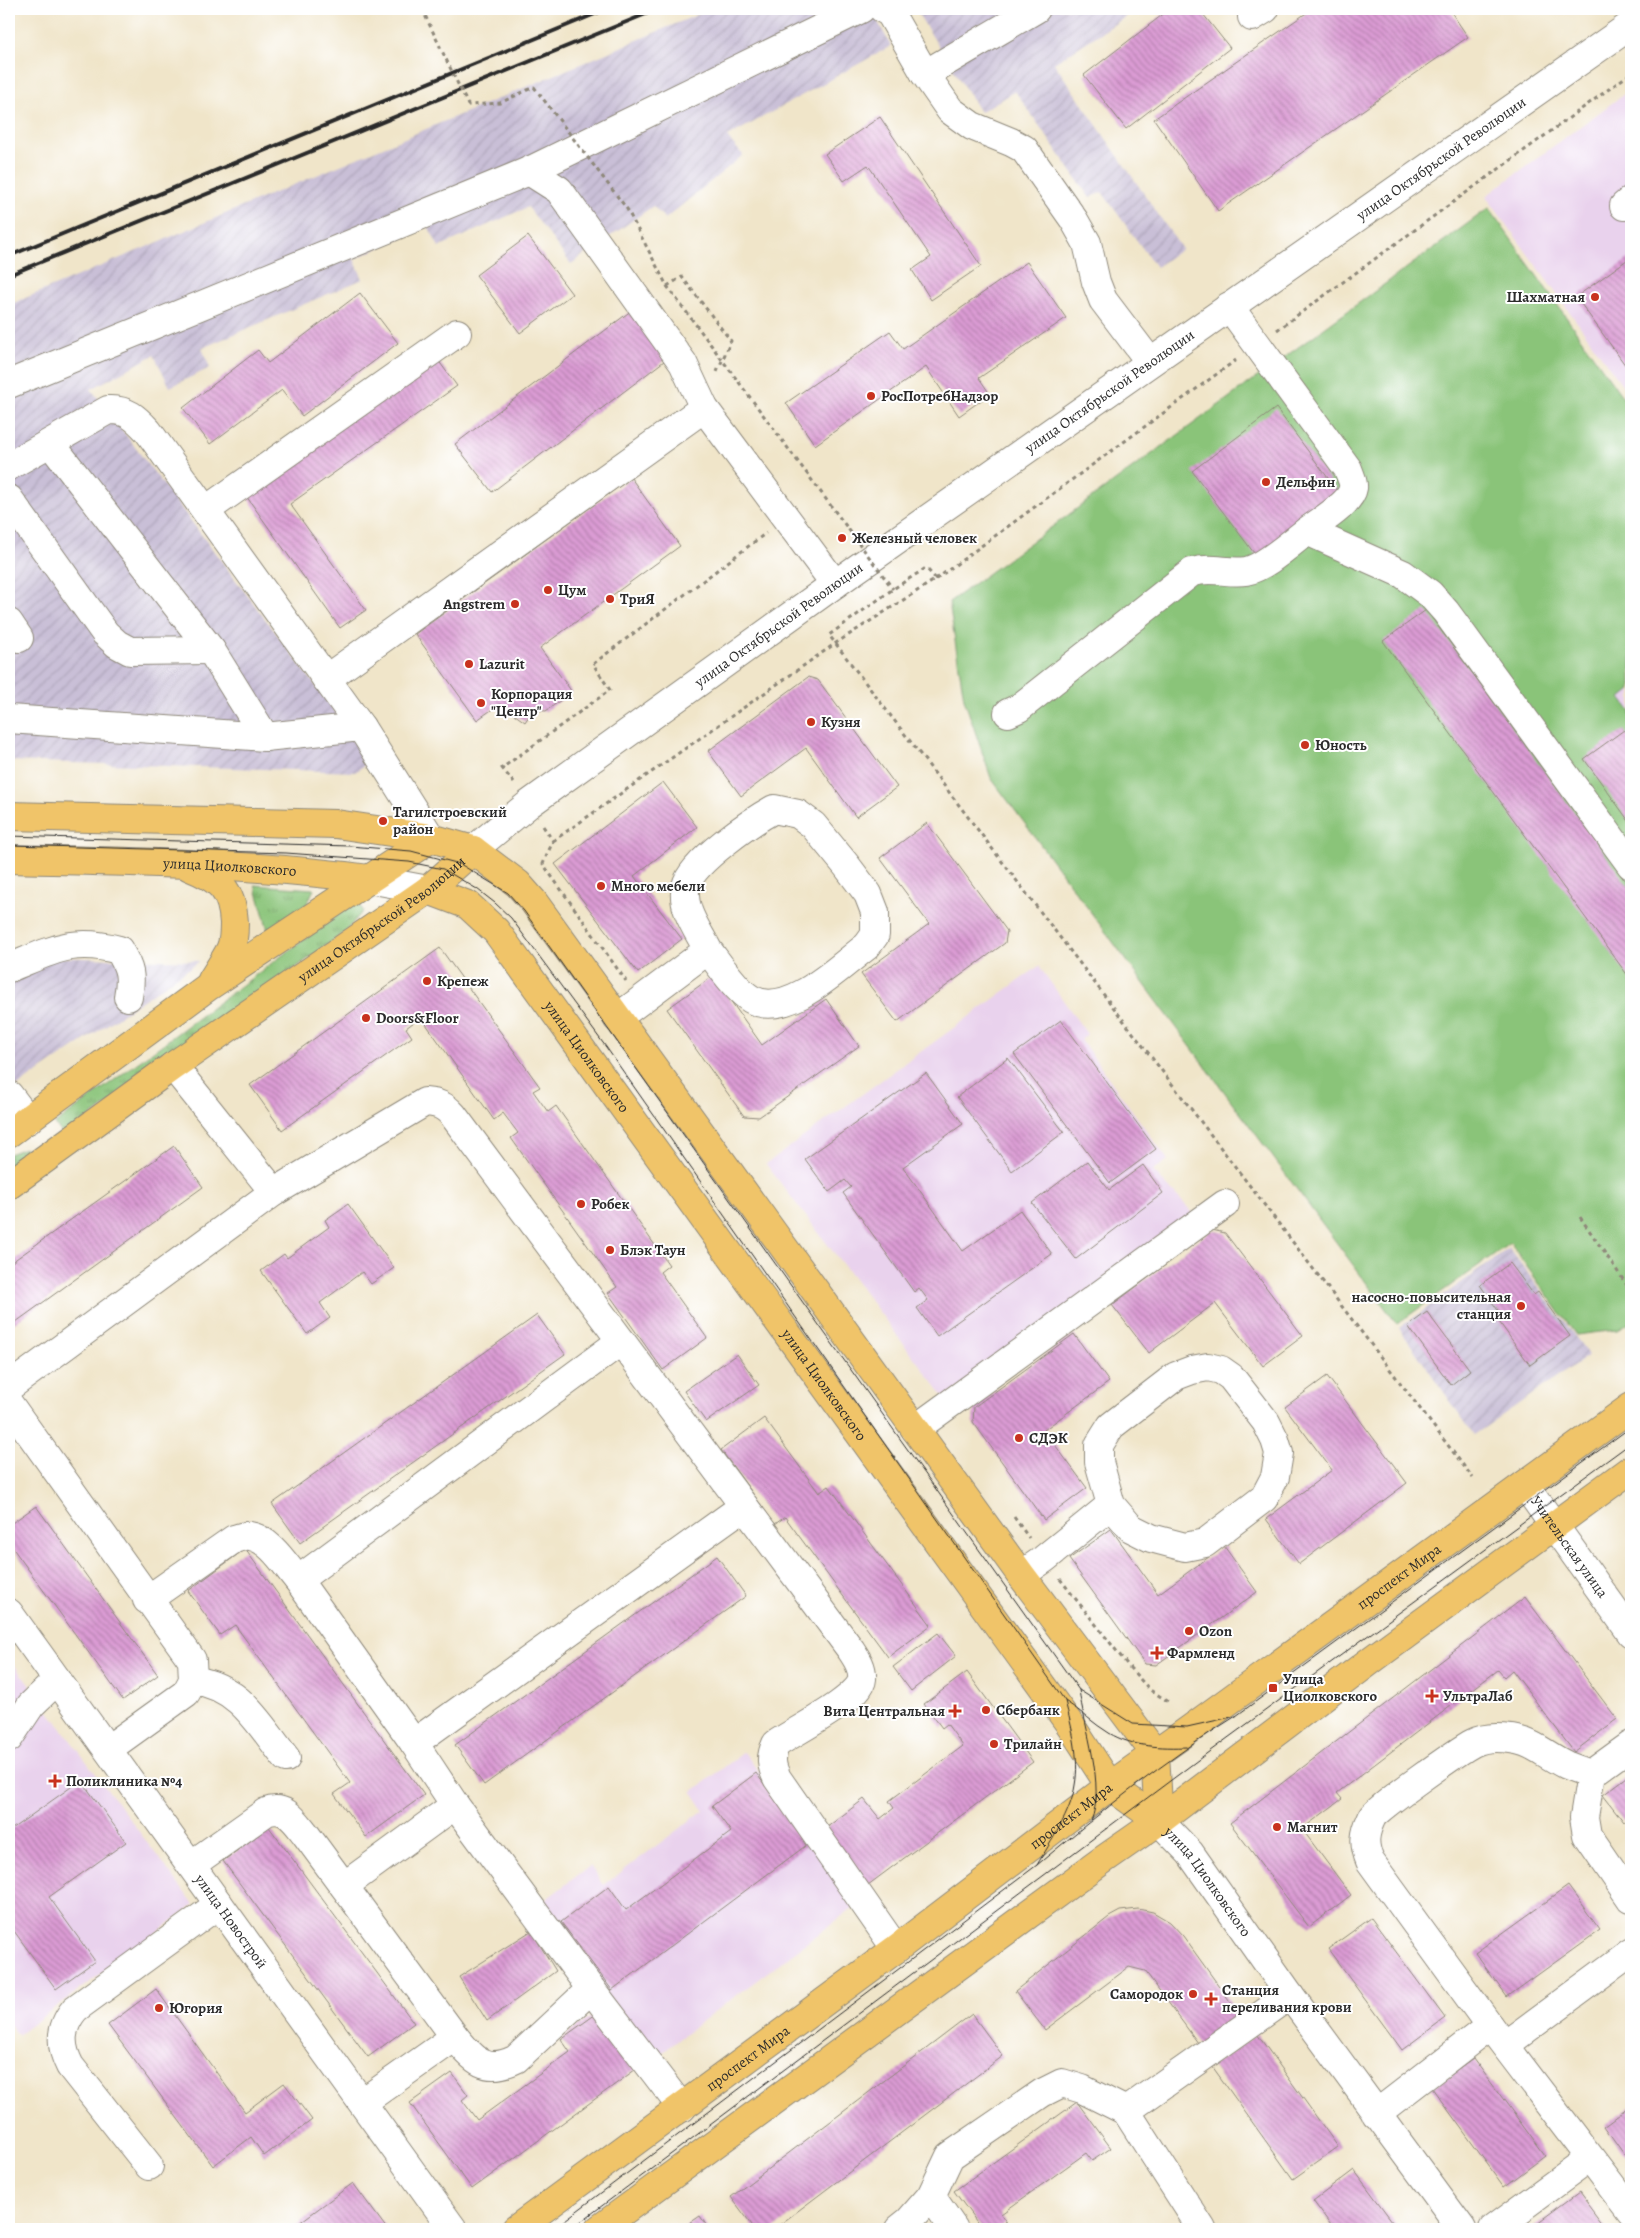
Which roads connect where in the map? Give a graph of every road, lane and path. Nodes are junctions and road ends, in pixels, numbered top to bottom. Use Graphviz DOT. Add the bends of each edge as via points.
graph roads {
  1 [pos="422,9"];
  2 [pos="861,9"];
  3 [pos="883,9"];
  4 [pos="1036,9"];
  5 [pos="1631,25"];
  6 [pos="925,74"];
  7 [pos="529,171"];
  8 [pos="667,286"];
  9 [pos="1229,306"];
  10 [pos="457,333"];
  11 [pos="731,341"];
  12 [pos="1150,362"];
  13 [pos="9,384"];
  14 [pos="704,408"];
  15 [pos="51,444"];
  16 [pos="9,466"];
  17 [pos="9,499"];
  18 [pos="206,510"];
  19 [pos="1307,531"];
  20 [pos="936,579"];
  21 [pos="835,584"];
  22 [pos="893,589"];
  23 [pos="836,643"];
  24 [pos="211,650"];
  25 [pos="326,679"];
  26 [pos="1008,713"];
  27 [pos="9,719"];
  28 [pos="361,727"];
  29 [pos="265,737"];
  30 [pos="9,816"];
  31 [pos="431,838"];
  32 [pos="553,841"];
  33 [pos="473,850"];
  34 [pos="9,859"];
  35 [pos="182,863"];
  36 [pos="1631,864"];
  37 [pos="369,879"];
  38 [pos="428,890"];
  39 [pos="708,950"];
  40 [pos="9,968"];
  41 [pos="209,986"];
  42 [pos="128,997"];
  43 [pos="616,1018"];
  44 [pos="173,1066"];
  45 [pos="9,1094"];
  46 [pos="18,1127"];
  47 [pos="54,1152"];
  48 [pos="9,1185"];
  49 [pos="274,1192"];
  50 [pos="1226,1204"];
  51 [pos="1580,1217"];
  52 [pos="1631,1291"];
  53 [pos="621,1342"];
  54 [pos="9,1387"];
  55 [pos="9,1404"];
  56 [pos="1631,1407"];
  57 [pos="915,1429"];
  58 [pos="1631,1470"];
  59 [pos="1473,1478"];
  60 [pos="1525,1485"];
  61 [pos="1111,1504"];
  62 [pos="744,1506"];
  63 [pos="1554,1526"];
  64 [pos="1021,1575"];
  65 [pos="298,1580"];
  66 [pos="147,1600"];
  67 [pos="9,1615"];
  68 [pos="1631,1633"];
  69 [pos="57,1680"];
  70 [pos="193,1680"];
  71 [pos="9,1738"];
  72 [pos="414,1743"];
  73 [pos="1631,1745"];
  74 [pos="108,1749"];
  75 [pos="1155,1754"];
  76 [pos="286,1758"];
  77 [pos="1591,1774"];
  78 [pos="1110,1786"];
  79 [pos="455,1805"];
  80 [pos="1159,1821"];
  81 [pos="191,1866"];
  82 [pos="344,1886"];
  83 [pos="1631,1900"];
  84 [pos="219,1904"];
  85 [pos="896,1949"];
  86 [pos="1631,1952"];
  87 [pos="590,1988"];
  88 [pos="1290,1995"];
  89 [pos="1498,2035"];
  90 [pos="455,2037"];
  91 [pos="363,2102"];
  92 [pos="682,2108"];
  93 [pos="1126,2111"];
  94 [pos="1376,2114"];
  95 [pos="1590,2158"];
  96 [pos="148,2166"];
  97 [pos="932,2196"];
  98 [pos="1631,2211"];
  99 [pos="453,2229"];
  100 [pos="516,2229"];
  101 [pos="599,2229"];
  102 [pos="899,2229"];
  103 [pos="954,2229"];
  104 [pos="1202,2229"];
  105 [pos="1462,2229"];
  106 [pos="1493,2229"];
  1 -- 8 [label="path, bridge" via="468,105 500,103 534,87 627,208"];
  2 -- 7 [label="street"];
  3 -- 6 [label="street" via="890,13"];
  4 -- 6 [label="street"];
  5 -- 9 [label="street, улица Октябрьской Революции"];
  6 -- 12 [label="street" via="960,119 1024,149 1087,243 1103,300"];
  7 -- 13 [label="street"];
  7 -- 14 [label="street" via="558,190 683,363"];
  8 -- 11 [label="path" via="682,277"];
  8 -- 22 [label="path, bridge"];
  9 -- 12 [label="street, улица Октябрьской Революции"];
  9 -- 19 [label="street" via="1348,469 1352,479 1354,488 1345,503"];
  10 -- 18 [label="street"];
  12 -- 21 [label="street, улица Октябрьской Революции"];
  14 -- 21 [label="street"];
  14 -- 25 [label="street"];
  15 -- 16 [label="street"];
  15 -- 18 [label="street" via="108,410 127,412 148,430"];
  15 -- 24 [label="street"];
  17 -- 24 [label="street" via="117,644 130,650"];
  18 -- 25 [label="street"];
  19 -- 26 [label="street" via="1256,568 1246,571 1205,568 1192,572 1019,708"];
  19 -- 36 [label="street" via="1403,574 1430,594"];
  20 -- 22 [label="path" via="926,568"];
  21 -- 33 [label="street, улица Октябрьской Революции" via="537,798"];
  22 -- 23 [label="path" via="829,635"];
  23 -- 32 [label="path"];
  23 -- 59 [label="path"];
  24 -- 29 [label="street"];
  25 -- 28 [label="street"];
  27 -- 29 [label="street"];
  28 -- 29 [label="street"];
  28 -- 31 [label="street"];
  30 -- 31 [label="main road" via="336,824"];
  31 -- 33 [label="main road"];
  31 -- 37 [label="main road"];
  33 -- 38 [label="main road, улица Октябрьской Революции"];
  33 -- 43 [label="main road" via="518,884 533,900"];
  34 -- 35 [label="main road, улица Циолковского"];
  35 -- 37 [label="main road, улица Циолковского"];
  35 -- 41 [label="main road" via="207,874 225,889 233,905 231,948"];
  37 -- 38 [label="street, улица Циолковского"];
  37 -- 41 [label="main road"];
  38 -- 44 [label="main road, улица Октябрьской Революции"];
  38 -- 78 [label="main road, улица Циолковского" via="468,905 496,931 1071,1726"];
  39 -- 39 [label="street" via="751,999 768,1003 790,1001 867,946 876,935 874,912 868,894 813,824 798,814 774,809 756,819 695,868 685,886 686,903 693,924"];
  39 -- 43 [label="street"];
  40 -- 42 [label="street" via="64,946 97,944 119,950 129,967"];
  41 -- 46 [label="main road"];
  43 -- 57 [label="main road"];
  44 -- 47 [label="main road, улица Октябрьской Революции"];
  44 -- 49 [label="street"];
  45 -- 46 [label="street"];
  46 -- 47 [label="main road"];
  47 -- 48 [label="main road, улица Октябрьской Революции"];
  49 -- 53 [label="street" via="425,1102 446,1106"];
  49 -- 54 [label="street"];
  50 -- 57 [label="street"];
  51 -- 52 [label="path"];
  53 -- 62 [label="street"];
  53 -- 65 [label="street"];
  55 -- 66 [label="street"];
  56 -- 60 [label="main road, проспект Мира"];
  57 -- 64 [label="main road"];
  58 -- 63 [label="main road"];
  60 -- 63 [label="street, Учительская улица"];
  60 -- 75 [label="main road, проспект Мира"];
  61 -- 61 [label="street" via="1131,1528 1151,1538 1185,1547 1205,1543 1264,1498 1275,1477 1278,1453 1275,1440 1266,1422 1231,1377 1221,1370 1208,1367 1176,1376 1112,1426 1099,1445 1099,1462"];
  61 -- 64 [label="street"];
  62 -- 72 [label="street"];
  62 -- 85 [label="street" via="861,1666 859,1688 840,1704 776,1744 771,1764 777,1778"];
  63 -- 68 [label="street, Учительская улица"];
  63 -- 80 [label="main road"];
  64 -- 75 [label="main road"];
  65 -- 66 [label="street" via="267,1546 249,1536 234,1538"];
  65 -- 72 [label="street"];
  66 -- 70 [label="street" via="192,1660"];
  67 -- 69 [label="street, улица Новострой"];
  69 -- 71 [label="street" via="31,1705"];
  69 -- 74 [label="street, улица Новострой"];
  70 -- 74 [label="street" via="186,1693"];
  70 -- 76 [label="street" via="209,1682 226,1690 245,1705"];
  72 -- 79 [label="street"];
  73 -- 77 [label="street"];
  74 -- 81 [label="street, улица Новострой"];
  75 -- 78 [label="main road, проспект Мира"];
  75 -- 80 [label="main road"];
  77 -- 83 [label="street" via="1584,1817 1587,1835"];
  77 -- 89 [label="street" via="1538,1747 1516,1740 1494,1738 1474,1742 1389,1801 1373,1815 1367,1830 1364,1846 1370,1861"];
  78 -- 80 [label="main road, улица Циолковского"];
  78 -- 85 [label="main road, проспект Мира"];
  79 -- 82 [label="street"];
  79 -- 87 [label="street"];
  80 -- 88 [label="street, улица Циолковского" via="1190,1853"];
  80 -- 101 [label="main road"];
  81 -- 82 [label="street" via="275,1808 284,1810 293,1818"];
  81 -- 84 [label="street, улица Новострой"];
  82 -- 90 [label="street"];
  84 -- 91 [label="street, улица Новострой"];
  84 -- 96 [label="street" via="75,2009 62,2031 65,2056 70,2066"];
  85 -- 92 [label="main road, проспект Мира"];
  86 -- 89 [label="street"];
  87 -- 90 [label="street" via="529,2048 502,2066 484,2064 472,2058"];
  87 -- 92 [label="street"];
  88 -- 93 [label="street"];
  88 -- 94 [label="street, улица Циолковского"];
  89 -- 94 [label="street"];
  89 -- 95 [label="street"];
  90 -- 91 [label="street"];
  91 -- 99 [label="street, улица Новострой"];
  92 -- 100 [label="main road, проспект Мира"];
  93 -- 97 [label="street" via="1082,2089 1062,2083 1042,2093 950,2156"];
  93 -- 104 [label="street"];
  94 -- 105 [label="street, улица Циолковского"];
  95 -- 98 [label="street"];
  95 -- 106 [label="street"];
  97 -- 102 [label="street"];
  97 -- 103 [label="street"];
}
